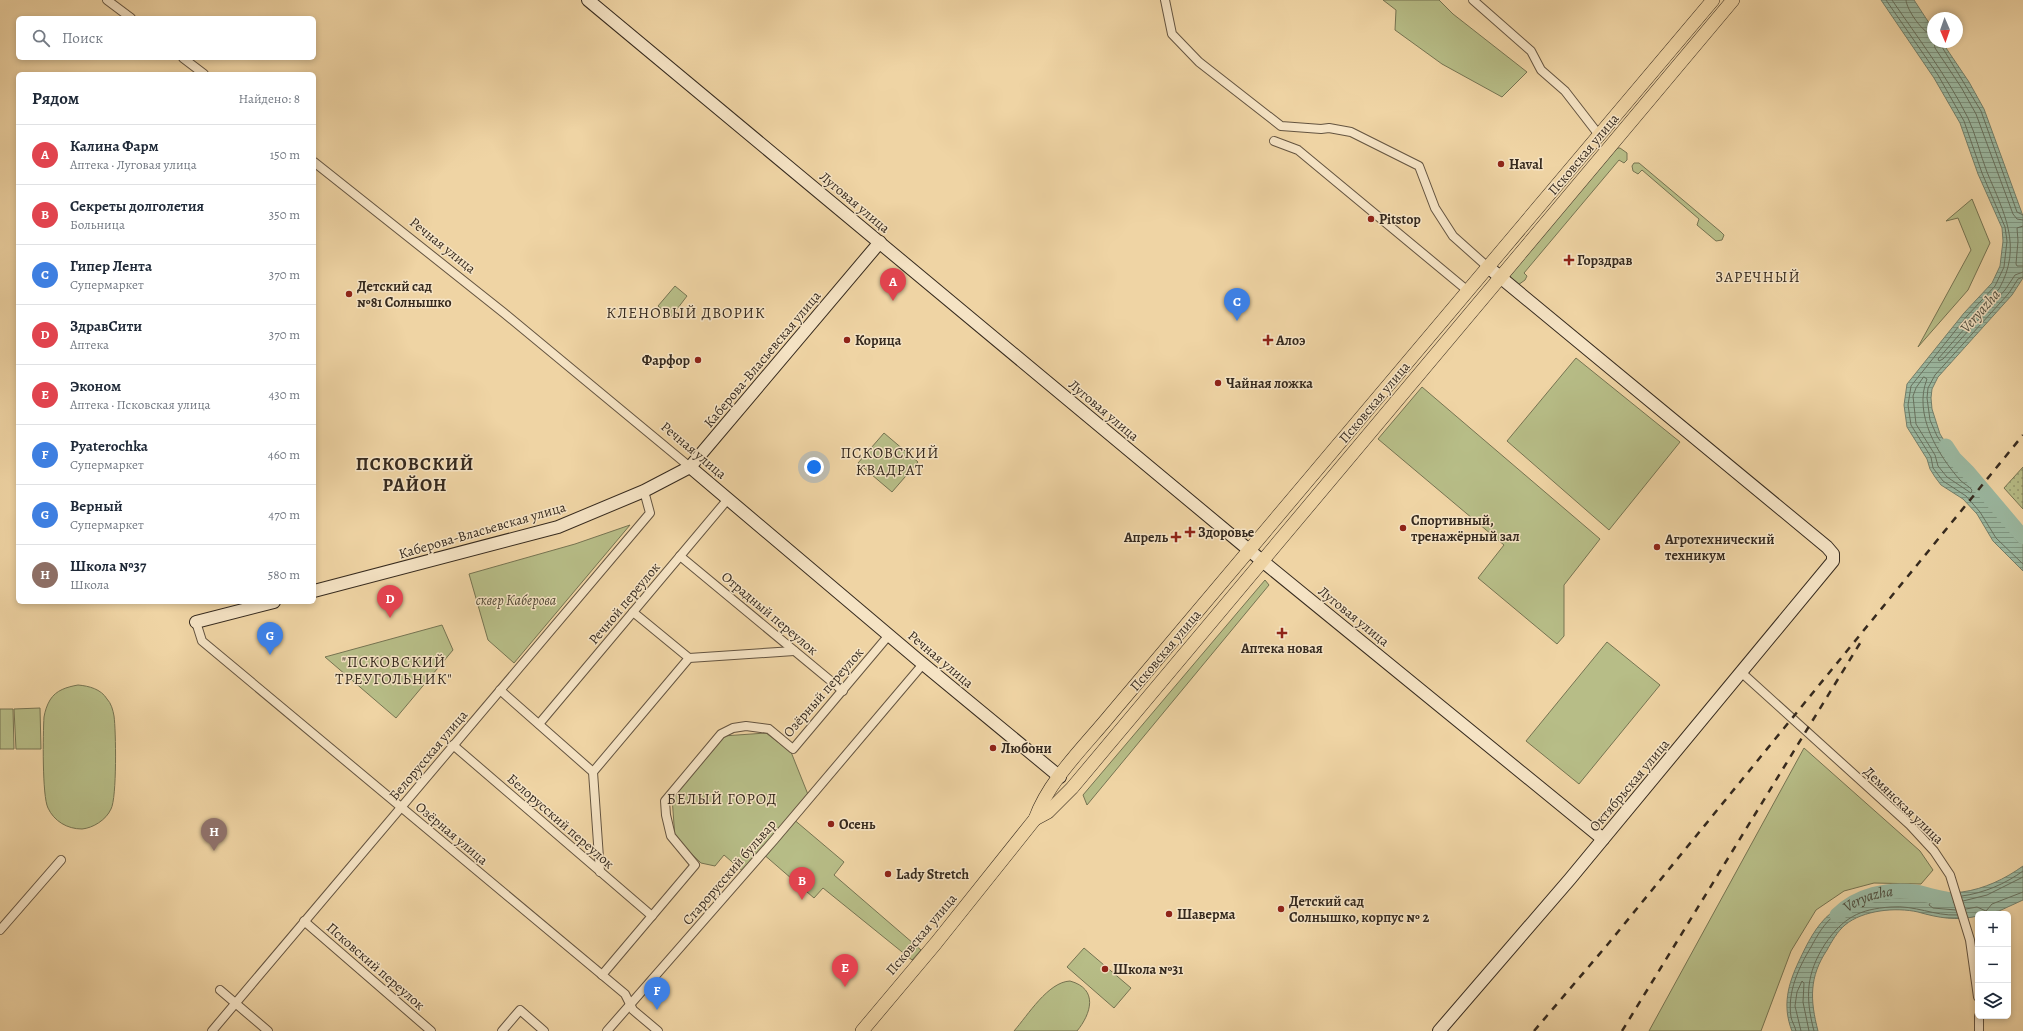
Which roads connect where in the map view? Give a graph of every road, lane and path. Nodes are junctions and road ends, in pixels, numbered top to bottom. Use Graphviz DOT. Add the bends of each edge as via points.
graph roads {
  1 [pos="107,0"];
  2 [pos="588,0"];
  3 [pos="1165,0"];
  4 [pos="1473,0"];
  5 [pos="1713,0"];
  6 [pos="1733,0"];
  7 [pos="128,16"];
  8 [pos="186,60"];
  9 [pos="201,72"];
  10 [pos="1599,135"];
  11 [pos="1274,141"];
  12 [pos="316,164"];
  13 [pos="880,242"];
  14 [pos="1488,267"];
  15 [pos="1500,277"];
  16 [pos="1468,291"];
  17 [pos="690,467"];
  18 [pos="644,491"];
  19 [pos="728,499"];
  20 [pos="1249,550"];
  21 [pos="680,556"];
  22 [pos="1261,560"];
  23 [pos="316,591"];
  24 [pos="266,604"];
  25 [pos="634,612"];
  26 [pos="196,622"];
  27 [pos="889,635"];
  28 [pos="794,651"];
  29 [pos="690,658"];
  30 [pos="923,664"];
  31 [pos="1742,673"];
  32 [pos="500,690"];
  33 [pos="843,691"];
  34 [pos="1111,714"];
  35 [pos="539,724"];
  36 [pos="1123,726"];
  37 [pos="453,745"];
  38 [pos="593,772"];
  39 [pos="1060,777"];
  40 [pos="401,807"];
  41 [pos="1035,819"];
  42 [pos="1603,839"];
  43 [pos="61,860"];
  44 [pos="600,872"];
  45 [pos="652,916"];
  46 [pos="304,921"];
  47 [pos="0,930"];
  48 [pos="602,975"];
  49 [pos="1976,983"];
  50 [pos="220,990"];
  51 [pos="235,1002"];
  52 [pos="630,1004"];
  53 [pos="1979,1019"];
  54 [pos="212,1031"];
  55 [pos="268,1031"];
  56 [pos="431,1031"];
  57 [pos="502,1031"];
  58 [pos="544,1031"];
  59 [pos="607,1031"];
  60 [pos="658,1031"];
  61 [pos="862,1031"];
  62 [pos="1439,1031"];
  63 [pos="1979,1031"];
  1 -- 7 [label="street"];
  2 -- 13 [label="street, Луговая улица"];
  3 -- 14 [label="street" via="1172,34 1198,62 1281,126 1321,130 1329,128 1351,132 1419,166 1435,208 1453,236"];
  4 -- 10 [label="street" via="1531,51 1540,70 1565,91"];
  5 -- 10 [label="main road, Псковская улица"];
  6 -- 15 [label="main road, Псковская улица"];
  8 -- 9 [label="street"];
  10 -- 14 [label="main road, Псковская улица"];
  11 -- 16 [label="street" via="1298,150"];
  12 -- 17 [label="street, Речная улица" via="504,313"];
  13 -- 17 [label="street, Каберова-Власьевская улица"];
  13 -- 20 [label="street, Луговая улица"];
  14 -- 15 [label="street"];
  14 -- 16 [label="main road, Псковская улица"];
  15 -- 22 [label="main road, Псковская улица"];
  15 -- 31 [label="street, Октябрьская улица" via="1833,554 1830,567"];
  16 -- 20 [label="main road, Псковская улица"];
  17 -- 18 [label="street, Каберова-Власьевская улица"];
  17 -- 19 [label="street, Речная улица"];
  18 -- 23 [label="street, Каберова-Власьевская улица" via="558,527"];
  18 -- 32 [label="street, Белорусская улица" via="650,513"];
  19 -- 21 [label="street, Речной переулок"];
  19 -- 27 [label="street, Речная улица"];
  20 -- 22 [label="street, Луговая улица"];
  20 -- 34 [label="main road, Псковская улица"];
  21 -- 25 [label="street, Речной переулок"];
  21 -- 28 [label="street, Отрадный переулок"];
  22 -- 36 [label="main road, Псковская улица"];
  22 -- 42 [label="street, Луговая улица"];
  24 -- 26 [label="street"];
  25 -- 29 [label="street"];
  25 -- 35 [label="street, Речной переулок"];
  26 -- 40 [label="street, Озёрная улица" via="202,641"];
  27 -- 30 [label="street, Речная улица"];
  27 -- 33 [label="street, Озёрный переулок"];
  28 -- 29 [label="street"];
  28 -- 33 [label="street, Отрадный переулок"];
  29 -- 38 [label="street"];
  30 -- 39 [label="street, Речная улица"];
  30 -- 52 [label="street, Старорусский бульвар" via="769,846"];
  31 -- 42 [label="street, Октябрьская улица"];
  31 -- 49 [label="street, Демянская улица" via="1910,825 1934,851 1950,875 1970,940"];
  32 -- 35 [label="street"];
  32 -- 37 [label="street, Белорусская улица"];
  33 -- 45 [label="street, Озёрный переулок" via="793,749 769,729 746,726 733,728 721,734 697,761 665,800 671,836 695,866"];
  34 -- 36 [label="main road" via="1118,713 1122,716"];
  34 -- 39 [label="main road, Псковская улица"];
  35 -- 38 [label="street"];
  36 -- 41 [label="main road, Псковская улица" via="1068,792 1048,812"];
  37 -- 40 [label="street, Белорусская улица"];
  37 -- 44 [label="street, Белорусский переулок"];
  38 -- 44 [label="street"];
  39 -- 41 [label="main road, Псковская улица" via="1040,804"];
  40 -- 46 [label="street, Белорусская улица"];
  40 -- 48 [label="street, Озёрная улица"];
  41 -- 61 [label="main road, Псковская улица"];
  42 -- 62 [label="street, Октябрьская улица"];
  43 -- 47 [label="street"];
  44 -- 45 [label="street, Белорусский переулок"];
  45 -- 48 [label="street, Озёрный переулок"];
  46 -- 51 [label="street, Белорусская улица"];
  46 -- 56 [label="street, Псковский переулок"];
  48 -- 52 [label="street, Озёрная улица" via="625,994"];
  50 -- 51 [label="street"];
  51 -- 54 [label="street, Белорусская улица"];
  51 -- 55 [label="street"];
  52 -- 59 [label="street, Старорусский бульвар"];
  52 -- 60 [label="street, Озёрная улица" via="633,1010"];
  53 -- 63 [label="street"];
  57 -- 58 [label="street" via="520,1010"];
}
